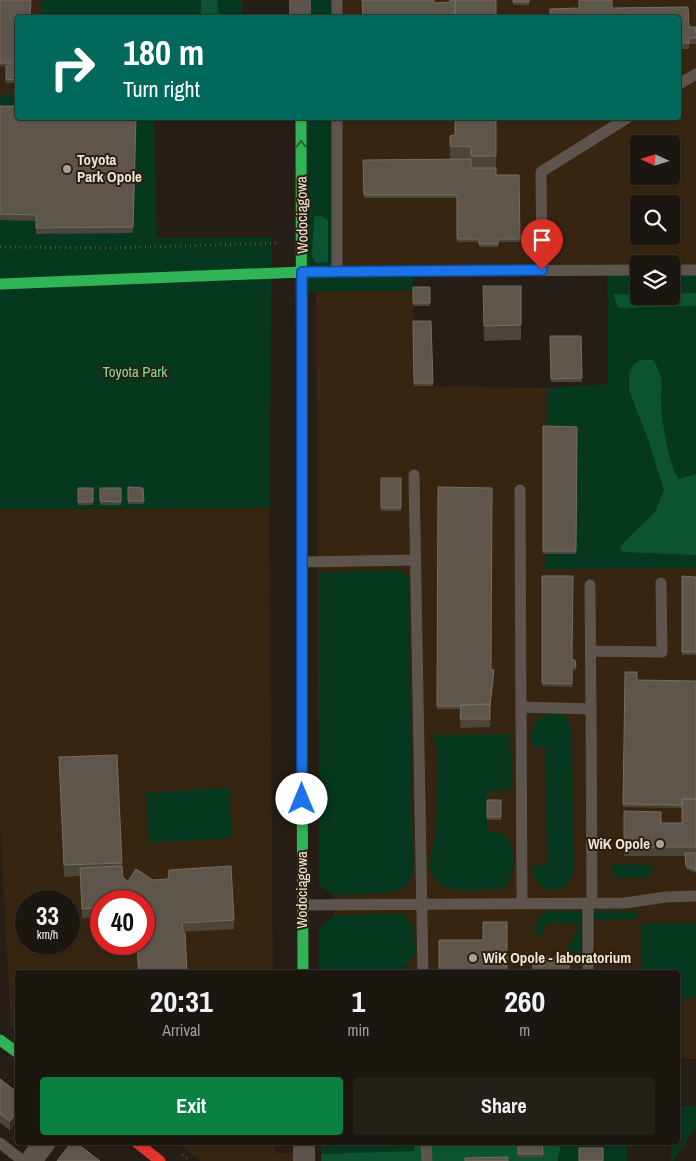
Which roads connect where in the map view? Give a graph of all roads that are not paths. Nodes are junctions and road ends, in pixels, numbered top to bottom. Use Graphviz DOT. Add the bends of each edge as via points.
graph roads {
  1 [pos="300,0"];
  2 [pos="337,0"];
  3 [pos="300,15"];
  4 [pos="337,15"];
  5 [pos="696,74"];
  6 [pos="681,83"];
  7 [pos="301,120"];
  8 [pos="337,120"];
  9 [pos="624,120"];
  10 [pos="542,270"];
  11 [pos="630,270"];
  12 [pos="680,270"];
  13 [pos="696,270"];
  14 [pos="337,271"];
  15 [pos="302,272"];
  16 [pos="0,284"];
  17 [pos="414,474"];
  18 [pos="520,490"];
  19 [pos="415,560"];
  20 [pos="302,562"];
  21 [pos="661,583"];
  22 [pos="590,585"];
  23 [pos="591,651"];
  24 [pos="521,707"];
  25 [pos="591,710"];
  26 [pos="696,896"];
  27 [pos="423,903"];
  28 [pos="590,903"];
  29 [pos="522,904"];
  30 [pos="302,905"];
  31 [pos="302,970"];
  32 [pos="423,970"];
  33 [pos="588,970"];
  34 [pos="0,1040"];
  35 [pos="15,1051"];
  36 [pos="0,1143"];
  37 [pos="43,1145"];
  38 [pos="140,1145"];
  39 [pos="304,1145"];
  40 [pos="426,1145"];
  41 [pos="23,1161"];
  42 [pos="31,1161"];
  43 [pos="160,1161"];
  44 [pos="304,1161"];
  45 [pos="427,1161"];
  1 -- 3 [label="street"];
  2 -- 4 [label="lane"];
  5 -- 6 [label="lane"];
  15 -- 7 [label="street, Wodociągowa, one-way"];
  8 -- 14 [label="lane"];
  9 -- 10 [label="lane" via="541,172"];
  10 -- 11 [label="lane"];
  10 -- 14 [label="lane"];
  12 -- 13 [label="lane"];
  14 -- 15 [label="lane"];
  15 -- 16 [label="street"];
  15 -- 20 [label="street, Wodociągowa"];
  17 -- 19 [label="lane"];
  18 -- 24 [label="lane"];
  19 -- 20 [label="lane"];
  19 -- 27 [label="lane"];
  20 -- 30 [label="street, Wodociągowa"];
  21 -- 23 [label="lane" via="662,652"];
  22 -- 23 [label="lane"];
  23 -- 25 [label="lane"];
  24 -- 25 [label="lane"];
  24 -- 29 [label="lane"];
  25 -- 28 [label="lane"];
  26 -- 28 [label="lane"];
  27 -- 29 [label="lane"];
  27 -- 30 [label="lane"];
  27 -- 32 [label="lane"];
  28 -- 29 [label="lane"];
  28 -- 33 [label="lane"];
  30 -- 31 [label="street, Wodociągowa"];
  34 -- 35 [label="street"];
  36 -- 41 [label="lane"];
  37 -- 42 [label="street"];
  38 -- 43 [label="street"];
  39 -- 44 [label="street"];
  40 -- 45 [label="lane"];
}
